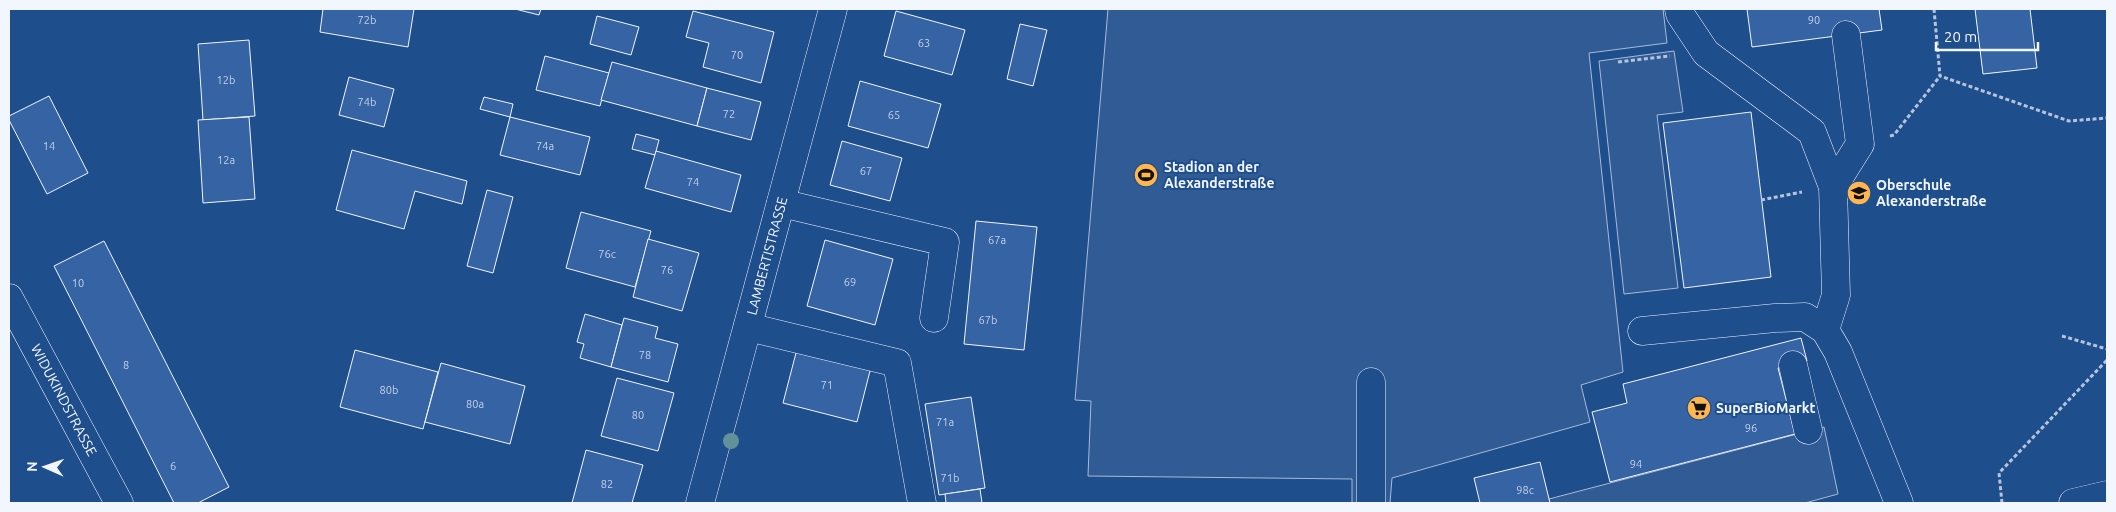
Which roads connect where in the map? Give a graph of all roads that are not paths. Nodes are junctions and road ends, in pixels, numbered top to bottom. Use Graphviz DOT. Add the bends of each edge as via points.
graph roads {
  1 [pos="833,9"];
  2 [pos="1679,9"];
  3 [pos="1846,35"];
  4 [pos="1833,187"];
  5 [pos="781,203"];
  6 [pos="9,298"];
  7 [pos="934,318"];
  8 [pos="748,327"];
  9 [pos="1825,330"];
  10 [pos="1642,331"];
  11 [pos="1793,364"];
  12 [pos="1371,382"];
  13 [pos="1808,430"];
  14 [pos="2107,494"];
  15 [pos="120,503"];
  16 [pos="700,503"];
  17 [pos="922,503"];
  18 [pos="1371,503"];
  19 [pos="1899,503"];
  20 [pos="2073,503"];
  1 -- 5 [label="street, LAMBERTISTRASSE"];
  2 -- 4 [label="street" via="1706,53 1812,132"];
  3 -- 4 [label="street" via="1860,144"];
  4 -- 9 [label="street" via="1836,295"];
  5 -- 7 [label="street" via="945,242"];
  5 -- 8 [label="street, LAMBERTISTRASSE"];
  6 -- 15 [label="street, WIDUKINDSTRASSE"];
  8 -- 16 [label="street, LAMBERTISTRASSE"];
  8 -- 17 [label="street" via="897,364"];
  9 -- 10 [label="street" via="1805,317"];
  9 -- 19 [label="street" via="1838,352"];
  11 -- 13 [label="street"];
  12 -- 18 [label="street"];
  14 -- 20 [label="street"];
}
